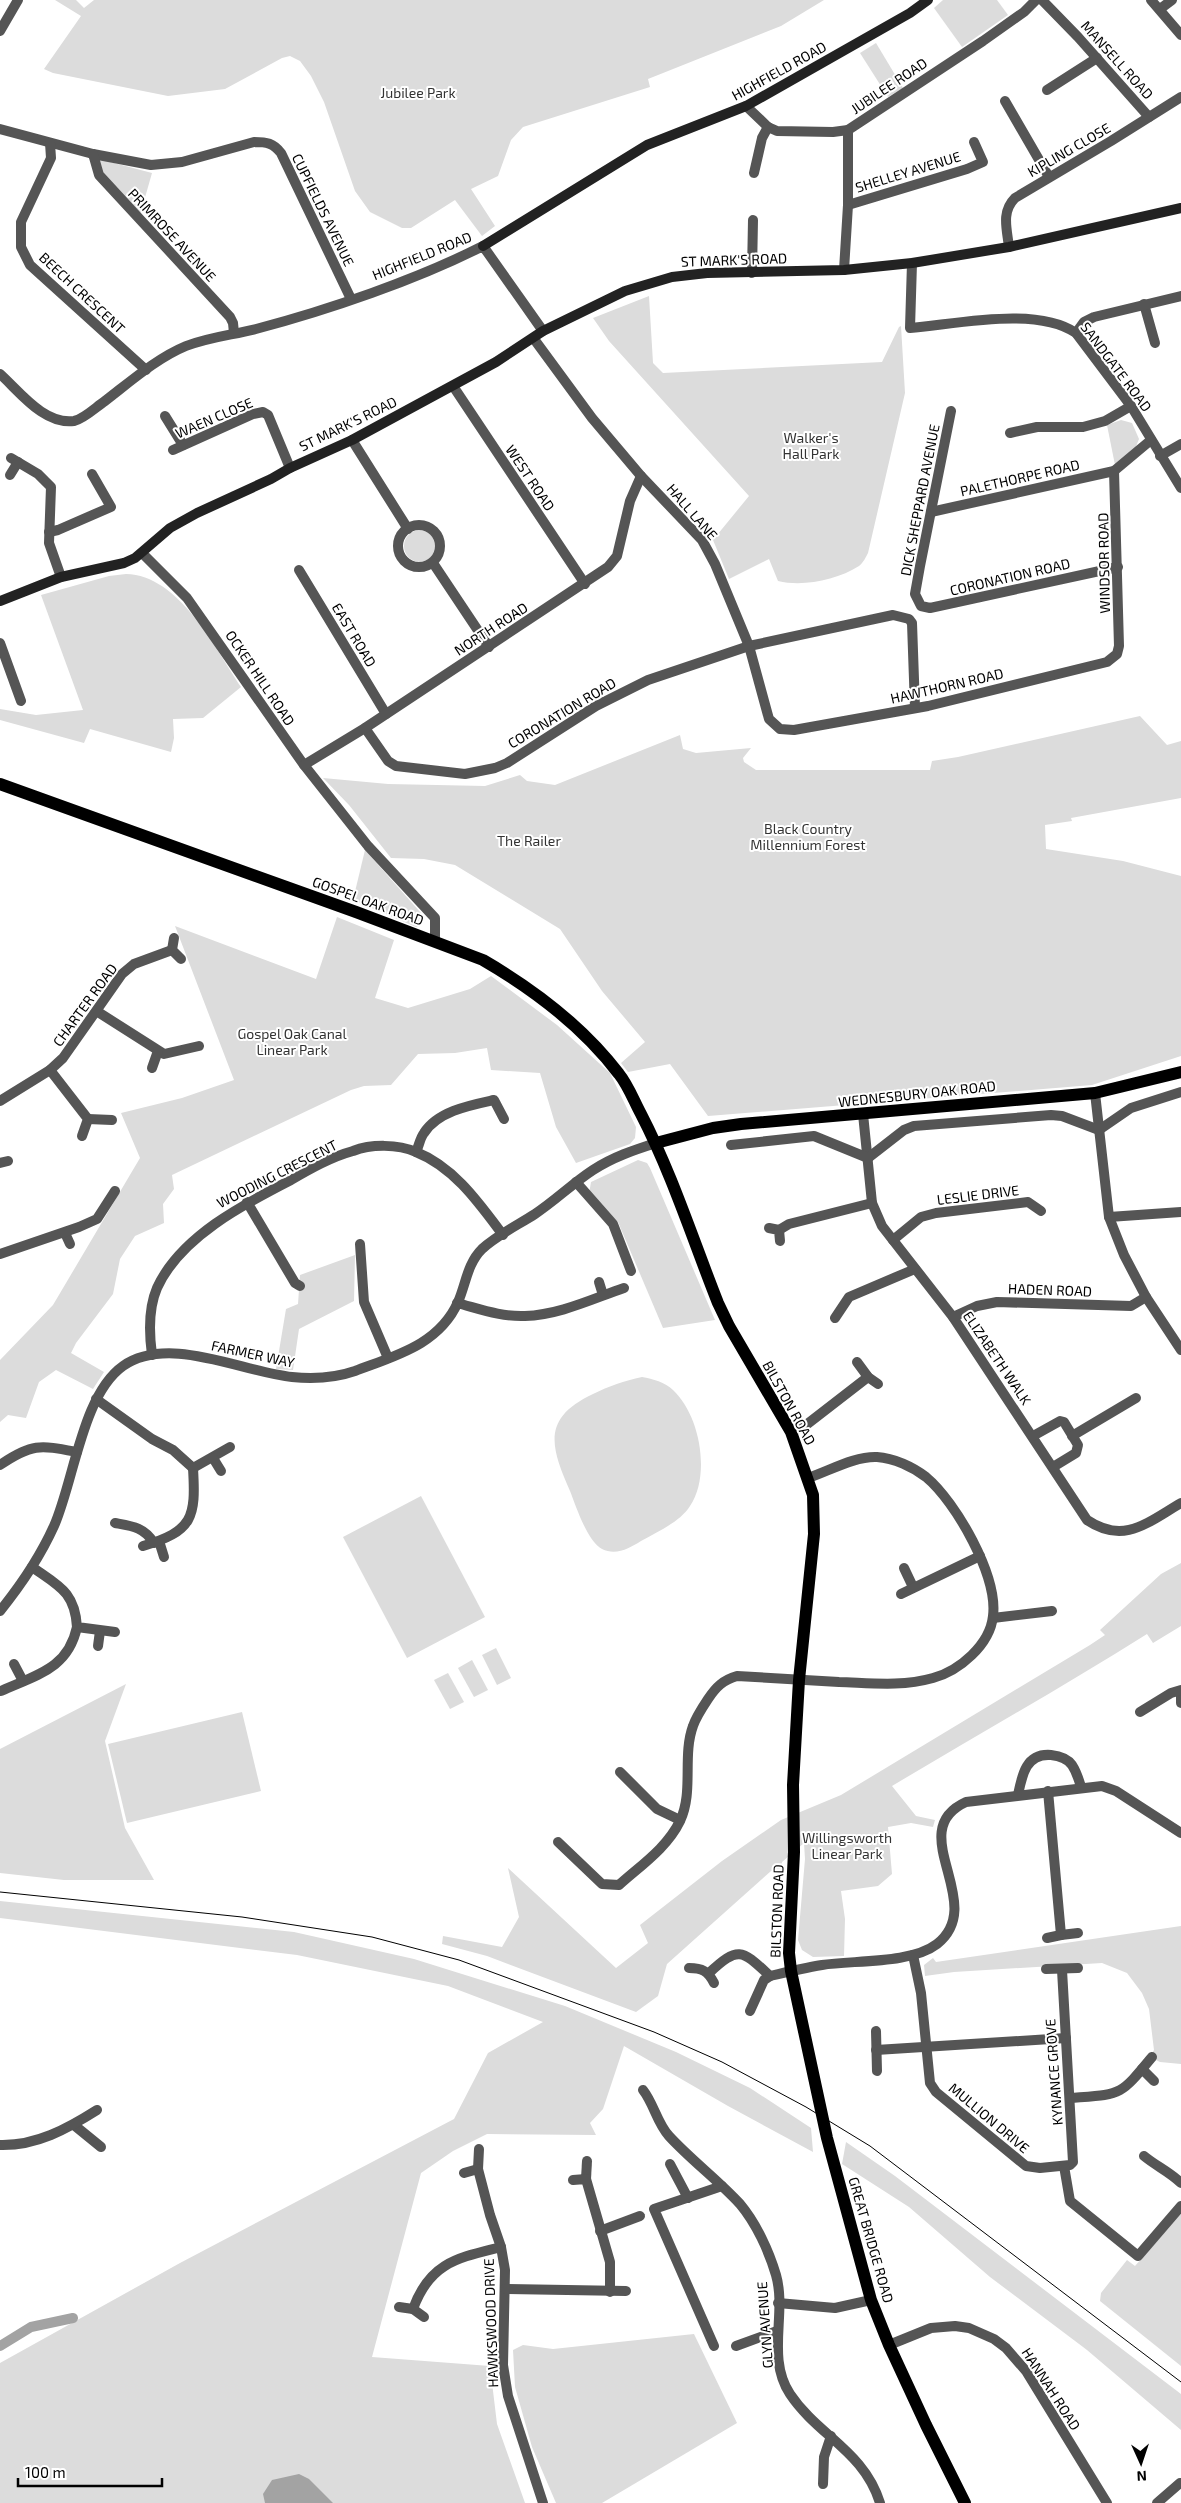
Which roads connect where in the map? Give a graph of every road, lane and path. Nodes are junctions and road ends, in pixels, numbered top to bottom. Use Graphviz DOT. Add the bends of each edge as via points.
graph roads {
  1 [pos="18,0"];
  2 [pos="928,0"];
  3 [pos="1036,0"];
  4 [pos="1042,0"];
  5 [pos="1151,0"];
  6 [pos="1172,0"];
  7 [pos="1160,9"];
  8 [pos="0,31"];
  9 [pos="1181,35"];
  10 [pos="1097,58"];
  11 [pos="1047,90"];
  12 [pos="1181,96"];
  13 [pos="1005,101"];
  14 [pos="746,106"];
  15 [pos="1150,117"];
  16 [pos="768,127"];
  17 [pos="0,129"];
  18 [pos="848,130"];
  19 [pos="50,142"];
  20 [pos="974,142"];
  21 [pos="93,154"];
  22 [pos="754,173"];
  23 [pos="1050,177"];
  24 [pos="848,205"];
  25 [pos="1181,208"];
  26 [pos="753,220"];
  27 [pos="483,246"];
  28 [pos="1009,246"];
  29 [pos="912,263"];
  30 [pos="844,270"];
  31 [pos="752,273"];
  32 [pos="1181,296"];
  33 [pos="351,299"];
  34 [pos="1144,304"];
  35 [pos="543,332"];
  36 [pos="234,333"];
  37 [pos="1076,333"];
  38 [pos="534,339"];
  39 [pos="1155,343"];
  40 [pos="146,370"];
  41 [pos="0,374"];
  42 [pos="453,386"];
  43 [pos="1131,406"];
  44 [pos="951,411"];
  45 [pos="166,416"];
  46 [pos="1010,433"];
  47 [pos="352,440"];
  48 [pos="1151,440"];
  49 [pos="1181,444"];
  50 [pos="183,445"];
  51 [pos="174,450"];
  52 [pos="1160,456"];
  53 [pos="290,468"];
  54 [pos="1114,471"];
  55 [pos="92,474"];
  56 [pos="10,475"];
  57 [pos="641,476"];
  58 [pos="1181,488"];
  59 [pos="931,512"];
  60 [pos="408,529"];
  61 [pos="49,532"];
  62 [pos="142,553"];
  63 [pos="433,563"];
  64 [pos="1118,567"];
  65 [pos="299,570"];
  66 [pos="61,577"];
  67 [pos="585,584"];
  68 [pos="916,594"];
  69 [pos="0,601"];
  70 [pos="0,643"];
  71 [pos="749,646"];
  72 [pos="489,647"];
  73 [pos="1117,654"];
  74 [pos="21,701"];
  75 [pos="915,708"];
  76 [pos="386,714"];
  77 [pos="365,728"];
  78 [pos="780,729"];
  79 [pos="304,765"];
  80 [pos="0,784"];
  81 [pos="174,938"];
  82 [pos="435,941"];
  83 [pos="172,950"];
  84 [pos="181,959"];
  85 [pos="98,1012"];
  86 [pos="199,1046"];
  87 [pos="158,1051"];
  88 [pos="152,1068"];
  89 [pos="50,1070"];
  90 [pos="1181,1072"];
  91 [pos="1181,1092"];
  92 [pos="1095,1093"];
  93 [pos="0,1101"];
  94 [pos="863,1114"];
  95 [pos="88,1119"];
  96 [pos="504,1119"];
  97 [pos="112,1120"];
  98 [pos="1098,1130"];
  99 [pos="82,1136"];
  100 [pos="656,1143"];
  101 [pos="731,1145"];
  102 [pos="416,1152"];
  103 [pos="868,1158"];
  104 [pos="576,1182"];
  105 [pos="115,1192"];
  106 [pos="247,1202"];
  107 [pos="872,1202"];
  108 [pos="1041,1211"];
  109 [pos="1181,1212"];
  110 [pos="1108,1217"];
  111 [pos="65,1232"];
  112 [pos="503,1235"];
  113 [pos="893,1240"];
  114 [pos="780,1241"];
  115 [pos="70,1244"];
  116 [pos="360,1244"];
  117 [pos="0,1254"];
  118 [pos="914,1268"];
  119 [pos="631,1271"];
  120 [pos="599,1282"];
  121 [pos="300,1286"];
  122 [pos="624,1288"];
  123 [pos="603,1295"];
  124 [pos="1146,1297"];
  125 [pos="457,1303"];
  126 [pos="953,1317"];
  127 [pos="835,1318"];
  128 [pos="1180,1347"];
  129 [pos="152,1355"];
  130 [pos="388,1358"];
  131 [pos="857,1362"];
  132 [pos="868,1377"];
  133 [pos="878,1384"];
  134 [pos="1136,1398"];
  135 [pos="96,1399"];
  136 [pos="790,1432"];
  137 [pos="1033,1436"];
  138 [pos="1072,1436"];
  139 [pos="230,1447"];
  140 [pos="77,1452"];
  141 [pos="213,1458"];
  142 [pos="0,1465"];
  143 [pos="1053,1467"];
  144 [pos="193,1468"];
  145 [pos="220,1471"];
  146 [pos="808,1478"];
  147 [pos="1181,1503"];
  148 [pos="115,1523"];
  149 [pos="156,1542"];
  150 [pos="142,1546"];
  151 [pos="980,1556"];
  152 [pos="164,1557"];
  153 [pos="32,1567"];
  154 [pos="904,1568"];
  155 [pos="913,1587"];
  156 [pos="901,1594"];
  157 [pos="0,1611"];
  158 [pos="1052,1612"];
  159 [pos="993,1618"];
  160 [pos="78,1627"];
  161 [pos="100,1631"];
  162 [pos="115,1632"];
  163 [pos="98,1646"];
  164 [pos="14,1664"];
  165 [pos="799,1680"];
  166 [pos="23,1681"];
  167 [pos="1,1691"];
  168 [pos="1181,1691"];
  169 [pos="1181,1703"];
  170 [pos="1140,1712"];
  171 [pos="620,1772"];
  172 [pos="1082,1787"];
  173 [pos="1048,1791"];
  174 [pos="1018,1795"];
  175 [pos="680,1820"];
  176 [pos="1181,1832"];
  177 [pos="558,1842"];
  178 [pos="1078,1933"];
  179 [pos="1061,1935"];
  180 [pos="1047,1938"];
  181 [pos="912,1955"];
  182 [pos="689,1968"];
  183 [pos="1078,1968"];
  184 [pos="1046,1969"];
  185 [pos="1062,1970"];
  186 [pos="791,1971"];
  187 [pos="709,1973"];
  188 [pos="770,1976"];
  189 [pos="714,1983"];
  190 [pos="750,2011"];
  191 [pos="876,2031"];
  192 [pos="1066,2038"];
  193 [pos="926,2046"];
  194 [pos="876,2050"];
  195 [pos="1152,2057"];
  196 [pos="1142,2069"];
  197 [pos="877,2071"];
  198 [pos="1154,2080"];
  199 [pos="644,2090"];
  200 [pos="1070,2098"];
  201 [pos="97,2110"];
  202 [pos="74,2125"];
  203 [pos="0,2145"];
  204 [pos="101,2147"];
  205 [pos="479,2149"];
  206 [pos="1144,2156"];
  207 [pos="587,2160"];
  208 [pos="670,2164"];
  209 [pos="1064,2166"];
  210 [pos="478,2169"];
  211 [pos="464,2173"];
  212 [pos="586,2179"];
  213 [pos="573,2180"];
  214 [pos="1181,2183"];
  215 [pos="722,2186"];
  216 [pos="688,2198"];
  217 [pos="1181,2206"];
  218 [pos="640,2216"];
  219 [pos="600,2231"];
  220 [pos="501,2247"];
  221 [pos="504,2289"];
  222 [pos="626,2291"];
  223 [pos="610,2292"];
  224 [pos="871,2300"];
  225 [pos="778,2303"];
  226 [pos="399,2307"];
  227 [pos="413,2309"];
  228 [pos="424,2317"];
  229 [pos="778,2331"];
  230 [pos="889,2345"];
  231 [pos="714,2346"];
  232 [pos="736,2346"];
  233 [pos="831,2436"];
  234 [pos="1180,2483"];
  235 [pos="823,2484"];
  236 [pos="543,2503"];
  237 [pos="880,2503"];
  238 [pos="966,2503"];
  239 [pos="1107,2503"];
  240 [pos="1157,2503"];
  1 -- 8 [label="street"];
  2 -- 14 [label="street, HIGHFIELD ROAD"];
  3 -- 18 [label="street, JUBILEE ROAD" via="997,31"];
  4 -- 10 [label="street, MANSELL ROAD"];
  5 -- 7 [label="street"];
  6 -- 7 [label="street"];
  7 -- 9 [label="street"];
  10 -- 11 [label="street"];
  10 -- 15 [label="street, MANSELL ROAD"];
  12 -- 15 [label="street, KIPLING CLOSE"];
  13 -- 23 [label="street"];
  14 -- 16 [label="street"];
  14 -- 27 [label="street, HIGHFIELD ROAD" via="647,145"];
  15 -- 23 [label="street, KIPLING CLOSE"];
  16 -- 18 [label="street, JUBILEE ROAD" via="776,131"];
  16 -- 22 [label="street" via="762,138"];
  17 -- 19 [label="street, CUPFIELDS AVENUE"];
  18 -- 24 [label="street"];
  19 -- 21 [label="street, CUPFIELDS AVENUE"];
  19 -- 40 [label="street, BEECH CRESCENT" via="51,158 20,222 19,237 24,256"];
  20 -- 24 [label="street, SHELLEY AVENUE" via="983,162"];
  21 -- 33 [label="street, CUPFIELDS AVENUE" via="168,165 254,142 274,145 281,153"];
  21 -- 36 [label="street, PRIMROSE AVENUE" via="99,175 230,317"];
  23 -- 28 [label="street, KIPLING CLOSE" via="1010,203 1005,217"];
  24 -- 30 [label="street"];
  25 -- 28 [label="street, ST MARK'S ROAD"];
  26 -- 31 [label="street"];
  27 -- 33 [label="street, HIGHFIELD ROAD" via="449,264"];
  27 -- 35 [label="street"];
  28 -- 29 [label="street, ST MARK'S ROAD"];
  29 -- 30 [label="street, ST MARK'S ROAD"];
  29 -- 37 [label="street, SANDGATE ROAD" via="910,328 1032,318 1065,325"];
  30 -- 31 [label="street, ST MARK'S ROAD"];
  31 -- 35 [label="street, ST MARK'S ROAD" via="672,276 625,291"];
  32 -- 34 [label="street"];
  33 -- 36 [label="street, HIGHFIELD ROAD"];
  34 -- 37 [label="street" via="1094,317 1084,322"];
  34 -- 39 [label="street"];
  35 -- 38 [label="street, ST MARK'S ROAD"];
  36 -- 40 [label="street, HIGHFIELD ROAD" via="206,338 184,347"];
  37 -- 43 [label="street, SANDGATE ROAD"];
  38 -- 42 [label="street, ST MARK'S ROAD"];
  38 -- 57 [label="street, HALL LANE" via="592,418"];
  40 -- 41 [label="street, HIGHFIELD ROAD" via="83,417 60,422 43,413"];
  42 -- 47 [label="street, ST MARK'S ROAD"];
  42 -- 67 [label="street, WEST ROAD"];
  43 -- 46 [label="street" via="1105,421 1083,427 1037,427"];
  43 -- 48 [label="street, SANDGATE ROAD"];
  44 -- 59 [label="street, DICK SHEPPARD AVENUE"];
  45 -- 50 [label="street"];
  47 -- 53 [label="street, ST MARK'S ROAD"];
  47 -- 60 [label="street"];
  48 -- 52 [label="street, SANDGATE ROAD"];
  48 -- 54 [label="street"];
  49 -- 52 [label="street"];
  50 -- 51 [label="street, WAEN CLOSE"];
  50 -- 53 [label="street, WAEN CLOSE" via="263,412 268,415"];
  52 -- 58 [label="street, SANDGATE ROAD"];
  53 -- 62 [label="street, ST MARK'S ROAD" via="170,528"];
  54 -- 59 [label="street, PALETHORPE ROAD"];
  54 -- 64 [label="street, WINDSOR ROAD"];
  55 -- 61 [label="street" via="111,507"];
  56 -- 61 [label="street" via="14,460 46,480 51,487"];
  57 -- 67 [label="street, NORTH ROAD" via="630,501 617,556 608,568"];
  57 -- 71 [label="street, HALL LANE" via="702,540"];
  59 -- 68 [label="street, DICK SHEPPARD AVENUE"];
  60 -- 63 [label="street" via="418,525 437,534 441,544"];
  60 -- 63 [label="street" via="398,543 402,559 417,567"];
  61 -- 66 [label="street" via="49,543"];
  62 -- 66 [label="street" via="124,564"];
  62 -- 79 [label="street, OCKER HILL ROAD" via="193,606"];
  63 -- 72 [label="street"];
  64 -- 68 [label="street, CORONATION ROAD" via="930,608 921,606"];
  64 -- 73 [label="street, WINDSOR ROAD"];
  65 -- 76 [label="street, EAST ROAD"];
  66 -- 69 [label="street"];
  67 -- 72 [label="street, NORTH ROAD"];
  70 -- 74 [label="street"];
  71 -- 75 [label="street, CORONATION ROAD" via="893,615 904,617 912,623"];
  71 -- 77 [label="street, CORONATION ROAD" via="624,691 507,763 480,772 465,774 396,766 388,761"];
  71 -- 78 [label="street, HALL LANE" via="769,720"];
  72 -- 76 [label="street, NORTH ROAD"];
  73 -- 75 [label="street, HAWTHORN ROAD" via="1107,662"];
  75 -- 78 [label="street, HAWTHORN ROAD" via="794,730"];
  76 -- 77 [label="street, NORTH ROAD"];
  77 -- 79 [label="street, NORTH ROAD"];
  79 -- 82 [label="street, OCKER HILL ROAD" via="368,846 435,918"];
  80 -- 82 [label="main road, GOSPEL OAK ROAD"];
  81 -- 83 [label="street"];
  82 -- 100 [label="main road, GOSPEL OAK ROAD" via="495,967 560,1013 620,1075"];
  83 -- 84 [label="street"];
  83 -- 85 [label="street, CHARTER ROAD" via="128,969"];
  85 -- 87 [label="street"];
  85 -- 89 [label="street, CHARTER ROAD"];
  86 -- 87 [label="street" via="174,1053"];
  87 -- 88 [label="street"];
  89 -- 93 [label="street, CHARTER ROAD"];
  89 -- 95 [label="street"];
  90 -- 92 [label="main road, WEDNESBURY OAK ROAD"];
  91 -- 98 [label="street" via="1131,1108"];
  92 -- 94 [label="main road, WEDNESBURY OAK ROAD"];
  92 -- 98 [label="street"];
  94 -- 100 [label="main road, WEDNESBURY OAK ROAD" via="723,1127"];
  94 -- 103 [label="street, ELIZABETH WALK"];
  95 -- 97 [label="street"];
  95 -- 99 [label="street"];
  96 -- 102 [label="street" via="494,1100 456,1109 437,1120 424,1133"];
  98 -- 103 [label="street" via="1051,1115 914,1126"];
  98 -- 110 [label="street"];
  100 -- 104 [label="street, FARMER WAY" via="605,1163"];
  100 -- 136 [label="main road, BILSTON ROAD" via="729,1326"];
  101 -- 103 [label="street" via="814,1136"];
  102 -- 106 [label="street, WOODING CRESCENT" via="385,1146 353,1150"];
  102 -- 112 [label="street, WOODING CRESCENT" via="460,1180"];
  103 -- 107 [label="street, ELIZABETH WALK"];
  104 -- 112 [label="street, FARMER WAY"];
  104 -- 119 [label="street" via="613,1224"];
  105 -- 111 [label="street" via="97,1219"];
  106 -- 121 [label="street" via="295,1283"];
  106 -- 129 [label="street, WOODING CRESCENT" via="195,1240 157,1288 149,1321"];
  107 -- 113 [label="street, ELIZABETH WALK" via="882,1226"];
  107 -- 114 [label="street" via="774,1229"];
  108 -- 113 [label="street, LESLIE DRIVE" via="1028,1202 936,1213 921,1217"];
  109 -- 110 [label="street"];
  110 -- 124 [label="street"];
  111 -- 115 [label="street"];
  111 -- 117 [label="street"];
  112 -- 125 [label="street, FARMER WAY" via="482,1249 475,1259"];
  113 -- 118 [label="street, ELIZABETH WALK"];
  116 -- 130 [label="street" via="364,1302"];
  118 -- 126 [label="street, ELIZABETH WALK"];
  118 -- 127 [label="street" via="849,1297"];
  120 -- 123 [label="street"];
  122 -- 123 [label="street"];
  123 -- 125 [label="street" via="554,1313 525,1316 488,1312"];
  124 -- 126 [label="street, HADEN ROAD" via="1131,1306 997,1302 977,1306"];
  124 -- 128 [label="street"];
  125 -- 130 [label="street, FARMER WAY" via="440,1328 426,1341"];
  126 -- 137 [label="street, ELIZABETH WALK"];
  129 -- 130 [label="street, FARMER WAY" via="190,1355 277,1375 305,1378 337,1376"];
  129 -- 135 [label="street, FARMER WAY" via="123,1365"];
  131 -- 132 [label="street"];
  132 -- 133 [label="street"];
  132 -- 136 [label="street" via="806,1425"];
  134 -- 138 [label="street"];
  135 -- 140 [label="street, FARMER WAY"];
  135 -- 144 [label="street" via="173,1450"];
  136 -- 146 [label="main road, BILSTON ROAD"];
  137 -- 138 [label="street" via="1060,1421"];
  137 -- 143 [label="street, ELIZABETH WALK"];
  138 -- 143 [label="street" via="1078,1451"];
  139 -- 141 [label="street"];
  140 -- 142 [label="street" via="46,1446 30,1447"];
  140 -- 153 [label="street, FARMER WAY" via="54,1526"];
  141 -- 144 [label="street"];
  141 -- 145 [label="street"];
  143 -- 147 [label="street, ELIZABETH WALK" via="1087,1520 1106,1530 1135,1529"];
  144 -- 149 [label="street" via="194,1498 185,1526"];
  146 -- 151 [label="street" via="864,1458 877,1457 902,1464 926,1478 942,1495 968,1530"];
  146 -- 165 [label="main road, BILSTON ROAD" via="815,1516"];
  148 -- 149 [label="street" via="135,1526"];
  149 -- 150 [label="street"];
  149 -- 152 [label="street"];
  151 -- 155 [label="street"];
  151 -- 159 [label="street" via="992,1591"];
  153 -- 157 [label="street, FARMER WAY"];
  153 -- 160 [label="street" via="65,1590 76,1608"];
  154 -- 155 [label="street"];
  155 -- 156 [label="street"];
  158 -- 159 [label="street"];
  159 -- 165 [label="street" via="991,1628 976,1650 950,1671 934,1678 898,1685"];
  160 -- 161 [label="street"];
  160 -- 166 [label="street" via="63,1660"];
  161 -- 162 [label="street"];
  161 -- 163 [label="street"];
  164 -- 166 [label="street"];
  165 -- 175 [label="street" via="737,1676 721,1682 692,1727 685,1804"];
  165 -- 186 [label="main road, BILSTON ROAD" via="792,1815"];
  166 -- 167 [label="street"];
  168 -- 169 [label="street"];
  168 -- 170 [label="street" via="1171,1693"];
  171 -- 175 [label="street" via="657,1809"];
  172 -- 173 [label="street"];
  172 -- 174 [label="street" via="1072,1765 1048,1755 1028,1763"];
  172 -- 176 [label="street" via="1102,1786 1116,1791"];
  173 -- 174 [label="street"];
  173 -- 179 [label="street"];
  174 -- 181 [label="street" via="966,1802 945,1820 941,1848 955,1897 953,1919 937,1944"];
  175 -- 177 [label="street" via="671,1837 619,1885 602,1884"];
  178 -- 179 [label="street"];
  179 -- 180 [label="street"];
  181 -- 186 [label="street"];
  181 -- 193 [label="street, MULLION DRIVE" via="921,1993"];
  182 -- 187 [label="street" via="700,1968"];
  183 -- 185 [label="street"];
  184 -- 185 [label="street"];
  185 -- 192 [label="street, KYNANCE GROVE"];
  186 -- 188 [label="street"];
  186 -- 224 [label="main road, GREAT BRIDGE ROAD" via="827,2138"];
  187 -- 188 [label="street" via="736,1953 746,1955"];
  187 -- 189 [label="street"];
  188 -- 190 [label="street" via="764,1980"];
  191 -- 194 [label="street"];
  192 -- 193 [label="street"];
  192 -- 200 [label="street, KYNANCE GROVE"];
  193 -- 194 [label="street"];
  193 -- 209 [label="street, MULLION DRIVE" via="930,2083 936,2092 1026,2166"];
  194 -- 197 [label="street"];
  195 -- 196 [label="street"];
  196 -- 198 [label="street"];
  196 -- 200 [label="street" via="1122,2091"];
  199 -- 215 [label="street, GLYN AVENUE" via="668,2135"];
  200 -- 209 [label="street, KYNANCE GROVE" via="1073,2162"];
  201 -- 202 [label="street"];
  202 -- 203 [label="street" via="34,2141"];
  202 -- 204 [label="street"];
  205 -- 210 [label="street, HAWKSWOOD DRIVE"];
  206 -- 214 [label="street"];
  207 -- 212 [label="street"];
  208 -- 216 [label="street"];
  209 -- 217 [label="street" via="1070,2201 1138,2256"];
  210 -- 211 [label="street"];
  210 -- 220 [label="street, HAWKSWOOD DRIVE"];
  212 -- 213 [label="street"];
  212 -- 219 [label="street"];
  215 -- 216 [label="street"];
  215 -- 225 [label="street, GLYN AVENUE" via="741,2205 761,2239 776,2276"];
  216 -- 231 [label="street" via="654,2209"];
  218 -- 219 [label="street"];
  219 -- 223 [label="street" via="610,2262"];
  220 -- 221 [label="street, HAWKSWOOD DRIVE"];
  220 -- 227 [label="street" via="456,2259 434,2272"];
  221 -- 223 [label="street"];
  221 -- 236 [label="street, HAWKSWOOD DRIVE" via="503,2364 508,2396"];
  222 -- 223 [label="street"];
  224 -- 225 [label="street" via="835,2308"];
  224 -- 230 [label="main road, GREAT BRIDGE ROAD"];
  225 -- 229 [label="street, GLYN AVENUE"];
  226 -- 227 [label="street"];
  227 -- 228 [label="street"];
  229 -- 232 [label="street"];
  229 -- 233 [label="street, GLYN AVENUE" via="778,2357 789,2393"];
  230 -- 238 [label="main road, GREAT BRIDGE ROAD"];
  230 -- 239 [label="street, HANNAH ROAD" via="931,2328 955,2326 994,2338 1026,2371"];
  233 -- 235 [label="street" via="824,2457"];
  233 -- 237 [label="street, GLYN AVENUE" via="865,2469"];
  234 -- 240 [label="street"];
}
